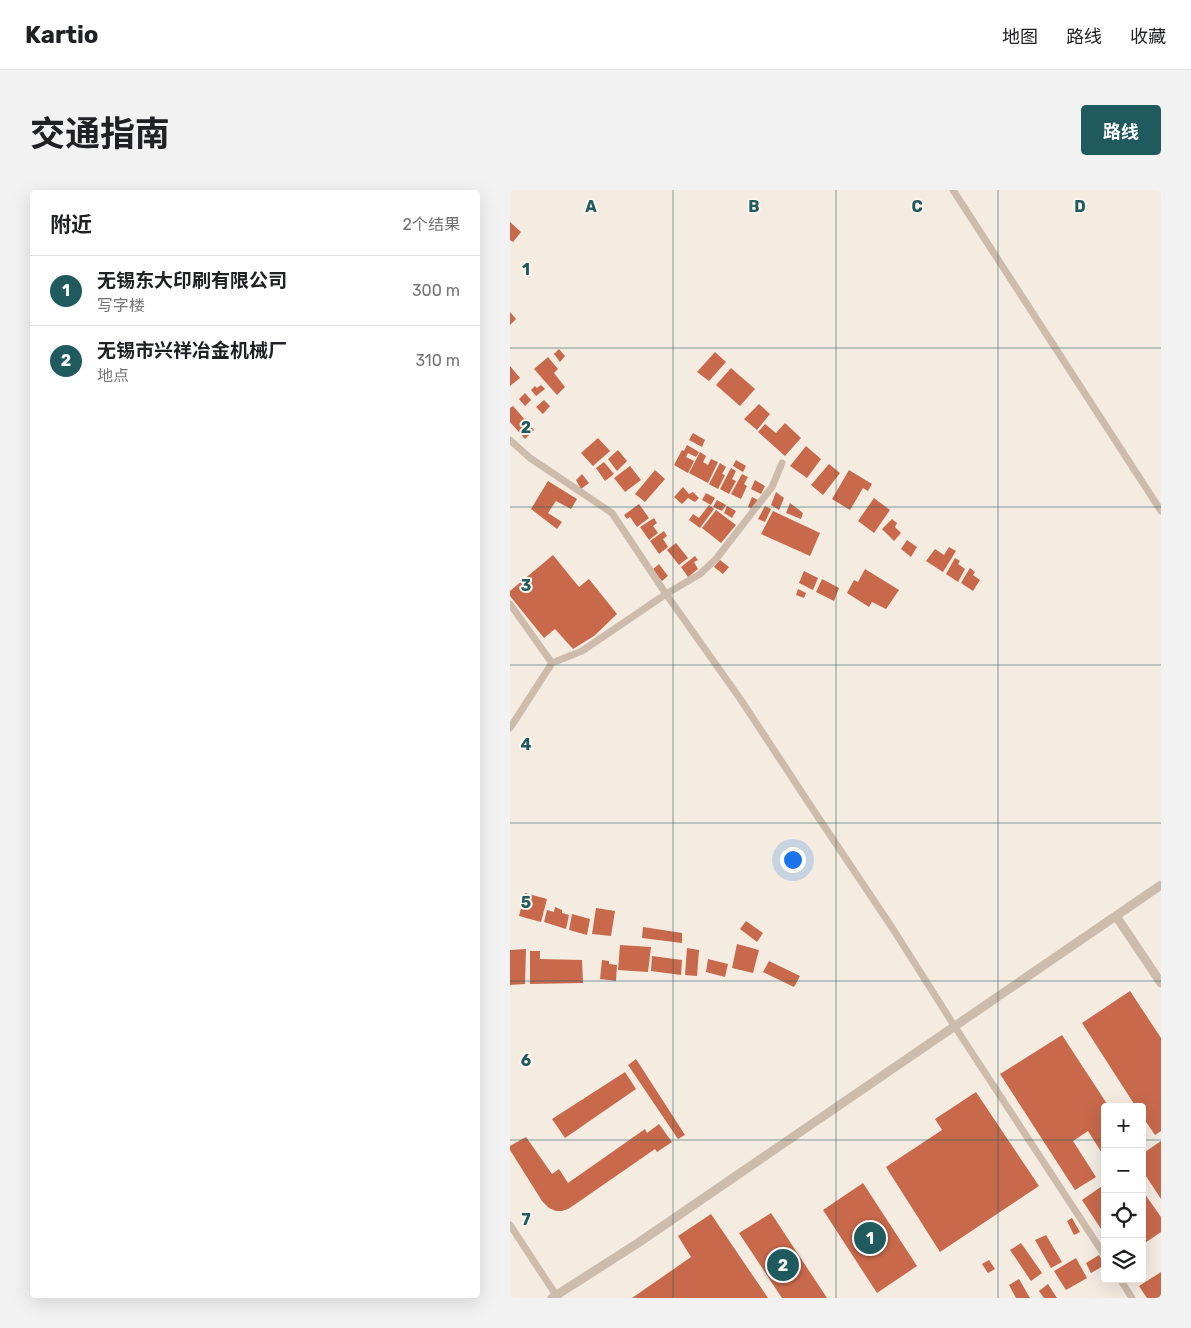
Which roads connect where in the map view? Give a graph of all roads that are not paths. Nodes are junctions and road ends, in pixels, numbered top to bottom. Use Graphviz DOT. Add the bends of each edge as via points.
graph roads {
  1 [pos="953,190"];
  2 [pos="510,440"];
  3 [pos="782,463"];
  4 [pos="1160,507"];
  5 [pos="666,594"];
  6 [pos="510,604"];
  7 [pos="552,663"];
  8 [pos="510,728"];
  9 [pos="1161,885"];
  10 [pos="1116,916"];
  11 [pos="1161,983"];
  12 [pos="954,1026"];
  13 [pos="510,1225"];
  14 [pos="1101,1250"];
  15 [pos="1123,1283"];
  16 [pos="556,1297"];
  17 [pos="1132,1298"];
  1 -- 4 [label="street"];
  2 -- 5 [label="street" via="530,458 612,513"];
  3 -- 5 [label="street" via="772,487 716,559 700,574"];
  5 -- 7 [label="street" via="582,651"];
  5 -- 12 [label="street" via="741,700"];
  6 -- 7 [label="street"];
  7 -- 8 [label="street"];
  9 -- 10 [label="street"];
  10 -- 11 [label="street"];
  10 -- 12 [label="street"];
  12 -- 14 [label="street"];
  12 -- 16 [label="street"];
  13 -- 16 [label="street"];
  15 -- 17 [label="street"];
}
